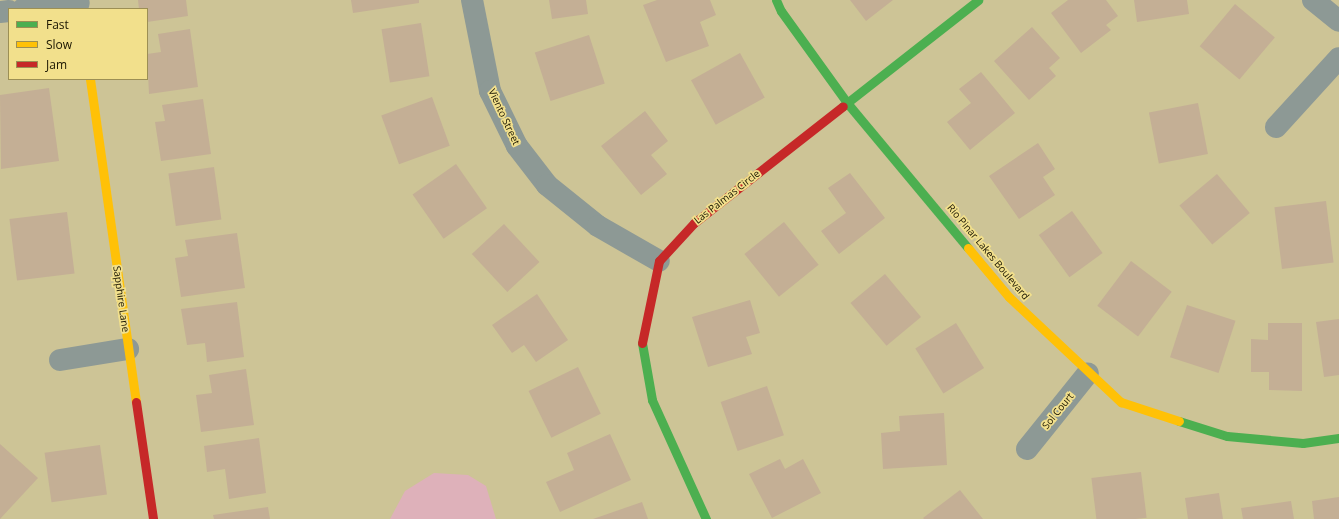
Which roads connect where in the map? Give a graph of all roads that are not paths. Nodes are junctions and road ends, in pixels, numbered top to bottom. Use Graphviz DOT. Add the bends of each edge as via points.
graph roads {
  1 [pos="472,0"];
  2 [pos="776,0"];
  3 [pos="978,0"];
  4 [pos="1313,0"];
  5 [pos="80,4"];
  6 [pos="34,8"];
  7 [pos="1339,21"];
  8 [pos="1339,58"];
  9 [pos="90,80"];
  10 [pos="848,104"];
  11 [pos="1276,127"];
  12 [pos="659,261"];
  13 [pos="128,349"];
  14 [pos="60,360"];
  15 [pos="1088,373"];
  16 [pos="1339,438"];
  17 [pos="1027,449"];
  18 [pos="153,519"];
  19 [pos="706,519"];
  1 -- 12 [label="street, Viento Street" via="490,91 516,146 547,185 598,226"];
  2 -- 10 [label="street, Rio Pinar Lakes Boulevard" via="781,11"];
  3 -- 10 [label="street, Las Palmas Circle"];
  4 -- 7 [label="street"];
  5 -- 6 [label="street"];
  8 -- 11 [label="street"];
  9 -- 13 [label="street, Sapphire Lane"];
  10 -- 12 [label="street, Las Palmas Circle" via="694,223"];
  10 -- 15 [label="street, Rio Pinar Lakes Boulevard" via="1009,296"];
  12 -- 19 [label="street" via="642,340 652,400"];
  13 -- 14 [label="street"];
  13 -- 18 [label="street, Sapphire Lane"];
  15 -- 16 [label="street, Rio Pinar Lakes Boulevard" via="1121,402 1227,436 1304,443"];
  15 -- 17 [label="street, Sol Court"];
}
